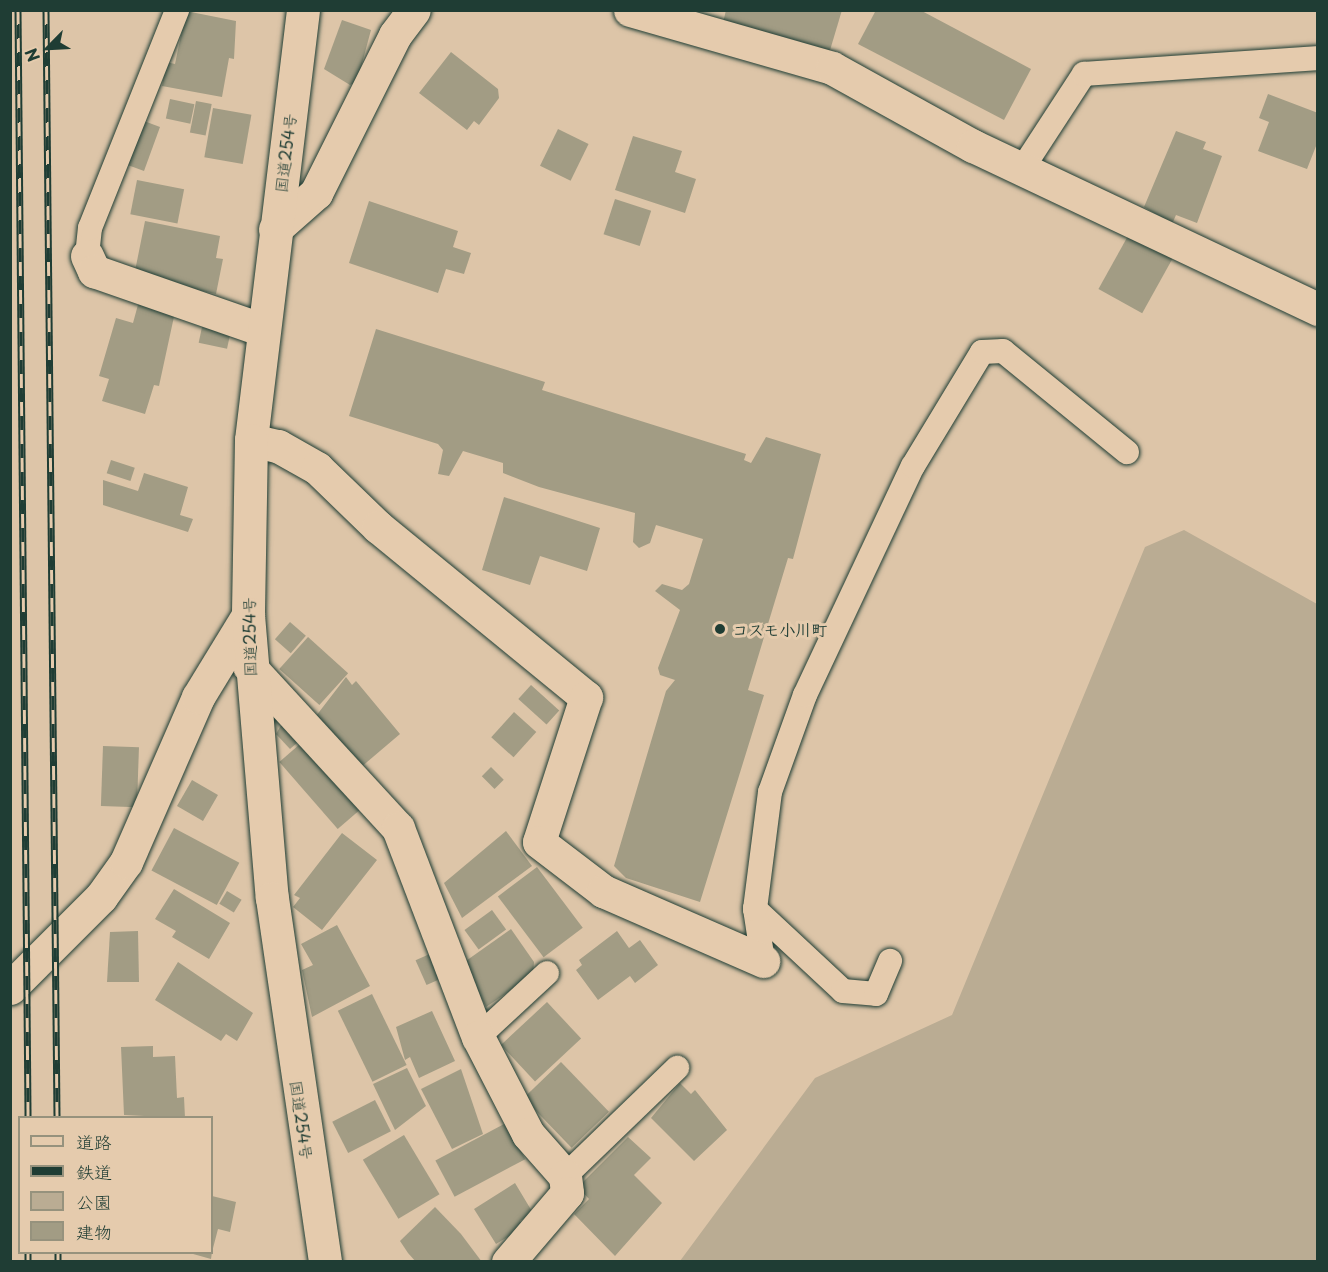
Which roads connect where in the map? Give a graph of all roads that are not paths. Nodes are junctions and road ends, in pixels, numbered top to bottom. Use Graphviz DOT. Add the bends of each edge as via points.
graph roads {
  1 [pos="177,10"];
  2 [pos="303,10"];
  3 [pos="414,10"];
  4 [pos="630,10"];
  5 [pos="1317,58"];
  6 [pos="1024,166"];
  7 [pos="275,229"];
  8 [pos="87,256"];
  9 [pos="1317,309"];
  10 [pos="263,330"];
  11 [pos="251,440"];
  12 [pos="1127,452"];
  13 [pos="248,615"];
  14 [pos="249,666"];
  15 [pos="755,909"];
  16 [pos="763,961"];
  17 [pos="890,961"];
  18 [pos="547,973"];
  19 [pos="10,988"];
  20 [pos="478,1037"];
  21 [pos="677,1068"];
  22 [pos="565,1176"];
  23 [pos="325,1262"];
  24 [pos="508,1262"];
  1 -- 8 [label="lane" via="90,228"];
  2 -- 7 [label="main road, 国道254号"];
  3 -- 7 [label="main road" via="395,35 316,193"];
  4 -- 6 [label="main road" via="832,68 973,146"];
  5 -- 6 [label="lane" via="1084,74"];
  6 -- 9 [label="main road"];
  7 -- 10 [label="main road, 国道254号"];
  8 -- 10 [label="main road" via="94,270"];
  10 -- 11 [label="main road, 国道254号"];
  11 -- 13 [label="main road, 国道254号"];
  11 -- 16 [label="main road" via="278,446 317,468 378,527 586,697 539,842 603,891"];
  12 -- 15 [label="lane" via="1003,351 982,352 913,466 805,695 771,792"];
  13 -- 14 [label="main road, 国道254号"];
  13 -- 19 [label="main road" via="198,697 126,862 101,897"];
  14 -- 20 [label="main road" via="398,828"];
  14 -- 23 [label="main road, 国道254号" via="273,898"];
  15 -- 16 [label="lane"];
  15 -- 17 [label="lane" via="843,992 876,994"];
  18 -- 20 [label="lane"];
  20 -- 22 [label="main road" via="528,1134"];
  21 -- 22 [label="lane"];
  22 -- 24 [label="main road" via="567,1193"];
}
